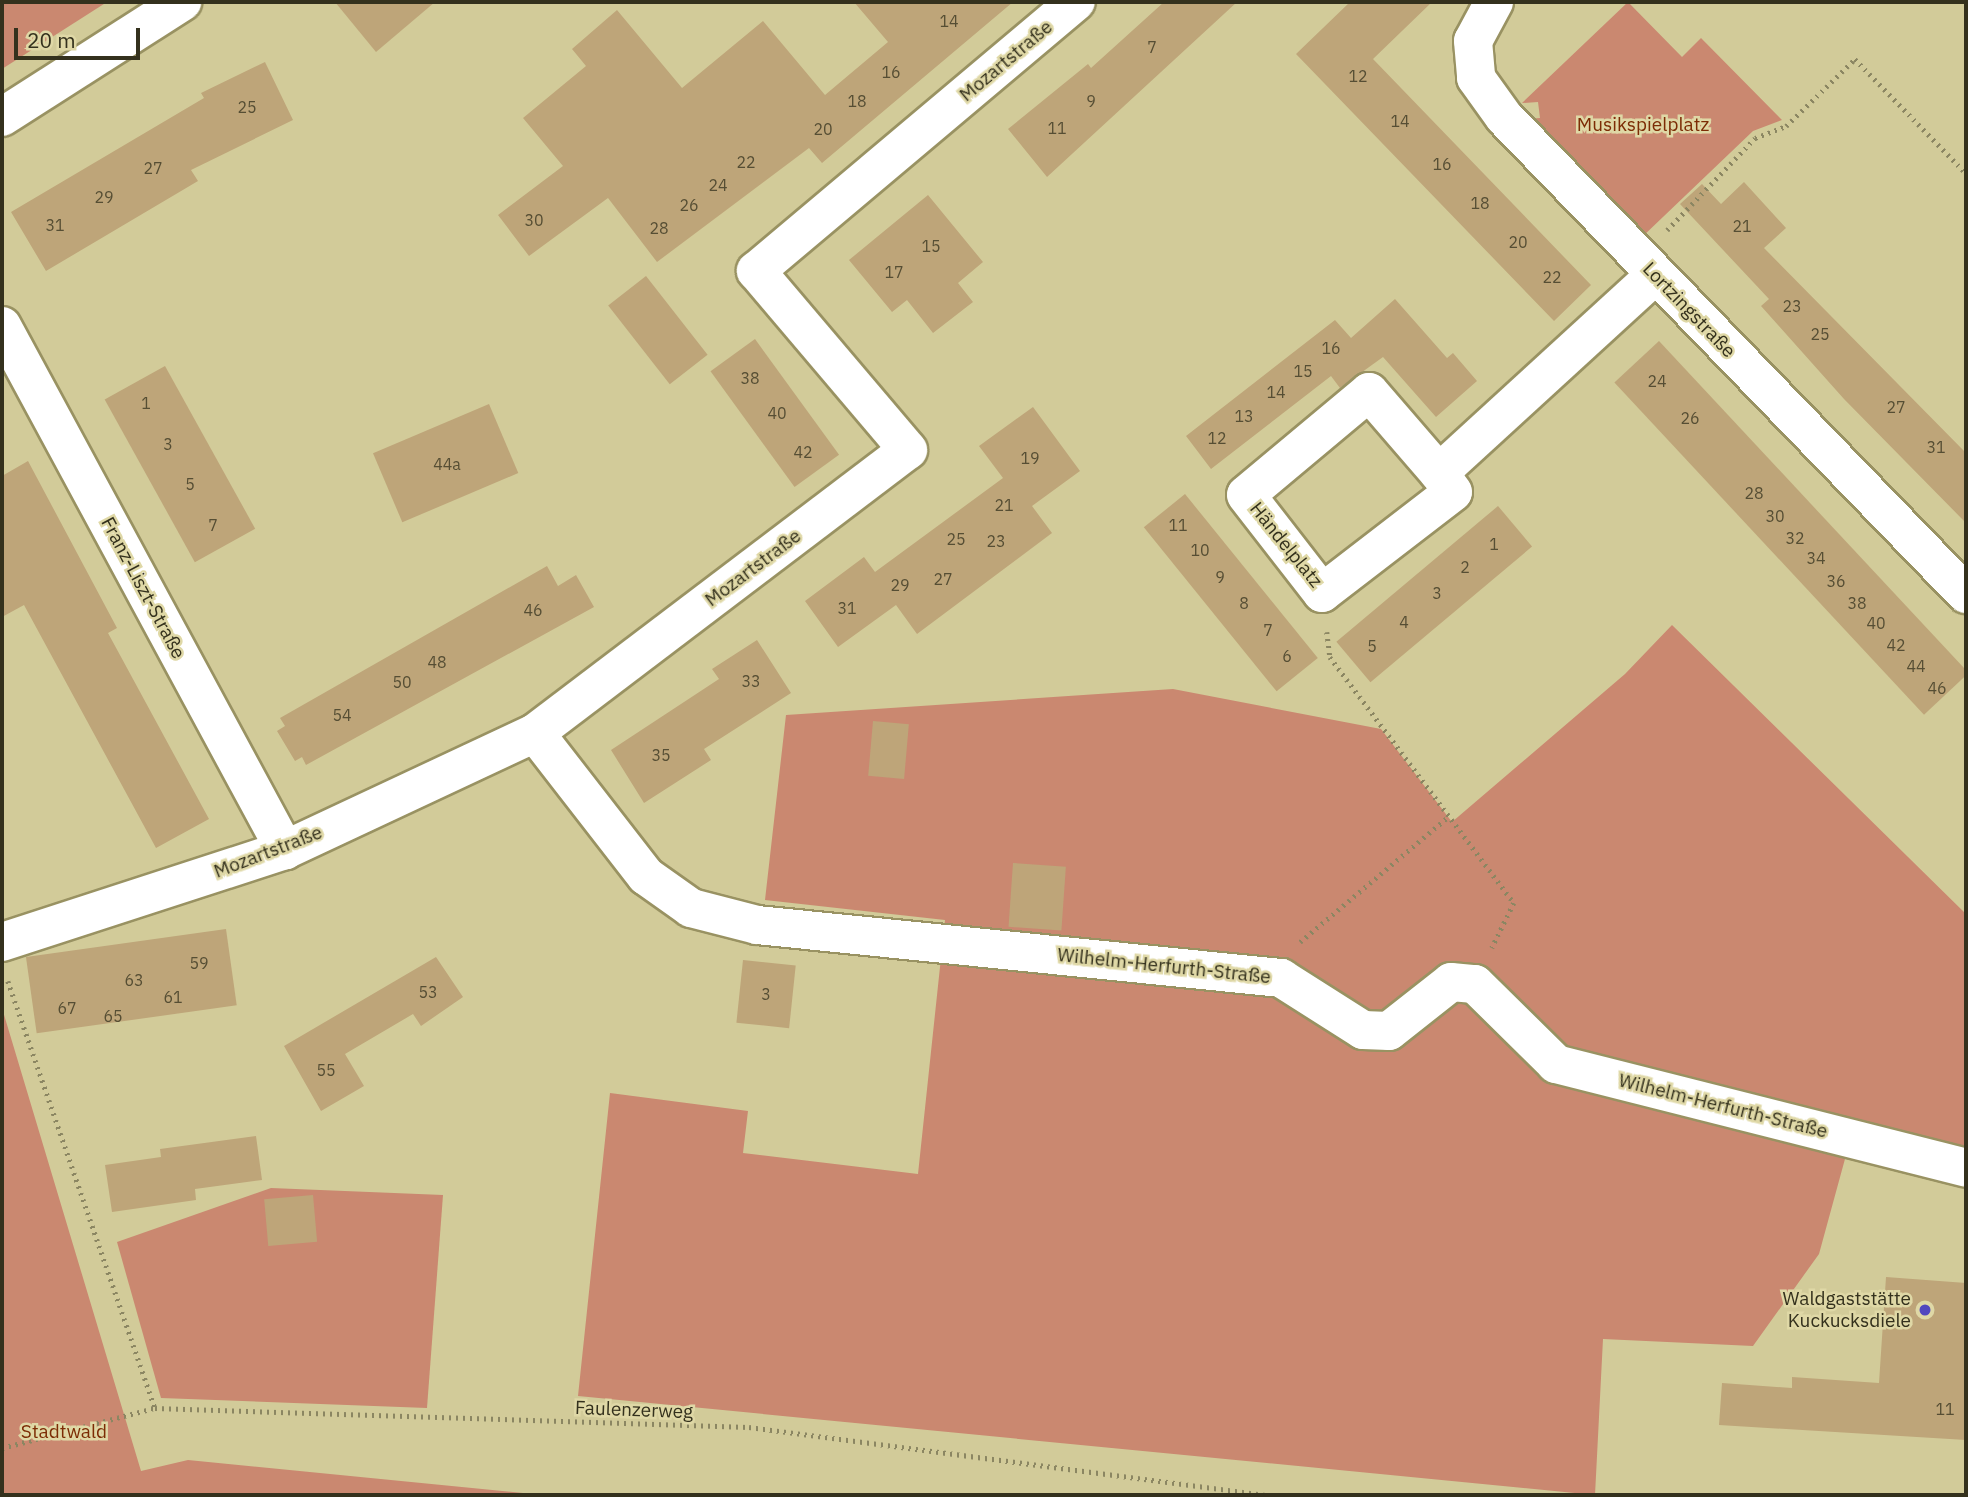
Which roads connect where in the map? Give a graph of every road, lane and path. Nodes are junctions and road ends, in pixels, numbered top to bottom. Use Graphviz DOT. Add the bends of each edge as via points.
graph roads {
  1 [pos="182,2"];
  2 [pos="1076,2"];
  3 [pos="1494,2"];
  4 [pos="2,117"];
  5 [pos="1966,173"];
  6 [pos="1647,267"];
  7 [pos="2,326"];
  8 [pos="1439,473"];
  9 [pos="1322,593"];
  10 [pos="1966,594"];
  11 [pos="535,733"];
  12 [pos="1449,816"];
  13 [pos="285,849"];
  14 [pos="4,959"];
  15 [pos="1281,978"];
  16 [pos="1475,984"];
  17 [pos="1966,1168"];
  18 [pos="155,1408"];
  19 [pos="2,1448"];
  20 [pos="1266,1495"];
  1 -- 4 [label="street"];
  2 -- 11 [label="street, Mozartstraße" via="756,271 908,450"];
  3 -- 6 [label="street, Lortzingstraße" via="1473,41 1476,78"];
  5 -- 6 [label="path" via="1854,59 1786,127 1755,138"];
  6 -- 8 [label="street"];
  6 -- 10 [label="street, Lortzingstraße"];
  7 -- 13 [label="street, Franz-Liszt-Straße"];
  8 -- 9 [label="street, Händelplatz" via="1453,492"];
  8 -- 9 [label="street, Händelplatz" via="1369,393 1246,495"];
  9 -- 12 [label="path" via="1329,657"];
  11 -- 13 [label="street, Mozartstraße"];
  11 -- 15 [label="street, Wilhelm-Herfurth-Straße" via="646,876 691,908 757,925"];
  12 -- 15 [label="path" via="1286,954"];
  12 -- 16 [label="path" via="1514,902"];
  13 -- 14 [label="street, Mozartstraße"];
  14 -- 18 [label="path"];
  15 -- 16 [label="street, Wilhelm-Herfurth-Straße" via="1363,1030 1389,1031 1451,982"];
  16 -- 17 [label="street, Wilhelm-Herfurth-Straße" via="1556,1064"];
  18 -- 19 [label="path, Faulenzerweg"];
  18 -- 20 [label="path, Faulenzerweg" via="750,1427"];
}
